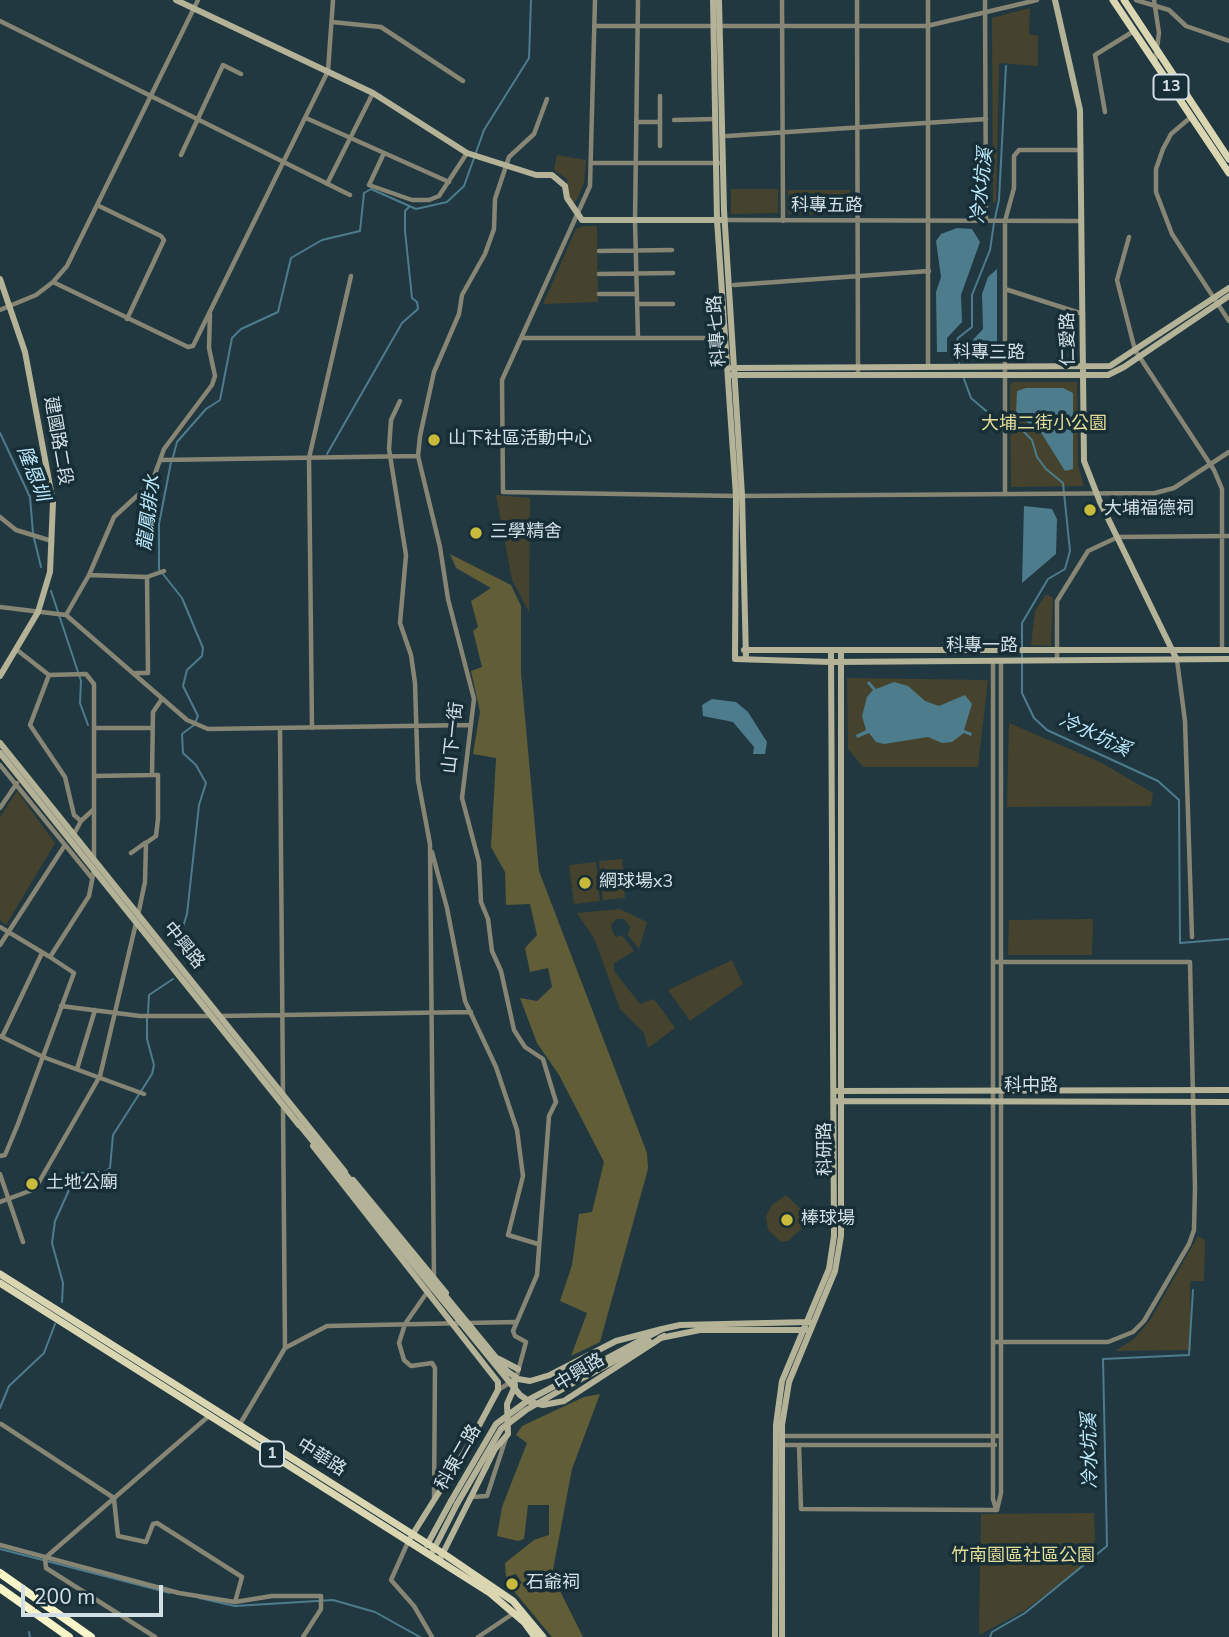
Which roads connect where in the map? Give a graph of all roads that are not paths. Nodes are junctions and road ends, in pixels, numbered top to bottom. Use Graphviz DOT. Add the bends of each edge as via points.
graph roads {
  1 [pos="176,0"];
  2 [pos="198,0"];
  3 [pos="333,0"];
  4 [pos="595,0"];
  5 [pos="638,0"];
  6 [pos="713,0"];
  7 [pos="719,0"];
  8 [pos="782,0"];
  9 [pos="857,0"];
  10 [pos="928,0"];
  11 [pos="985,0"];
  12 [pos="1037,0"];
  13 [pos="1055,0"];
  14 [pos="1113,0"];
  15 [pos="1124,0"];
  16 [pos="1136,0"];
  17 [pos="1154,2"];
  18 [pos="194,9"];
  19 [pos="985,13"];
  20 [pos="0,21"];
  21 [pos="332,22"];
  22 [pos="595,26"];
  23 [pos="639,26"];
  24 [pos="927,26"];
  25 [pos="717,27"];
  26 [pos="782,27"];
  27 [pos="858,27"];
  28 [pos="1133,31"];
  29 [pos="1229,41"];
  30 [pos="1156,50"];
  31 [pos="1155,63"];
  32 [pos="328,71"];
  33 [pos="241,74"];
  34 [pos="463,81"];
  35 [pos="373,93"];
  36 [pos="660,96"];
  37 [pos="151,97"];
  38 [pos="547,99"];
  39 [pos="1105,112"];
  40 [pos="1191,117"];
  41 [pos="306,118"];
  42 [pos="198,119"];
  43 [pos="715,119"];
  44 [pos="986,119"];
  45 [pos="674,120"];
  46 [pos="636,122"];
  47 [pos="660,122"];
  48 [pos="929,122"];
  49 [pos="858,127"];
  50 [pos="782,134"];
  51 [pos="727,136"];
  52 [pos="351,139"];
  53 [pos="660,146"];
  54 [pos="1081,150"];
  55 [pos="384,153"];
  56 [pos="467,153"];
  57 [pos="181,155"];
  58 [pos="1229,159"];
  59 [pos="283,163"];
  60 [pos="592,163"];
  61 [pos="635,163"];
  62 [pos="719,164"];
  63 [pos="506,167"];
  64 [pos="1229,173"];
  65 [pos="449,182"];
  66 [pos="327,184"];
  67 [pos="350,195"];
  68 [pos="97,205"];
  69 [pos="577,214"];
  70 [pos="721,220"];
  71 [pos="929,220"];
  72 [pos="635,221"];
  73 [pos="783,221"];
  74 [pos="858,221"];
  75 [pos="988,221"];
  76 [pos="1003,221"];
  77 [pos="1081,221"];
  78 [pos="1129,237"];
  79 [pos="673,250"];
  80 [pos="599,251"];
  81 [pos="636,251"];
  82 [pos="929,271"];
  83 [pos="637,273"];
  84 [pos="673,273"];
  85 [pos="599,274"];
  86 [pos="351,276"];
  87 [pos="858,277"];
  88 [pos="0,279"];
  89 [pos="53,282"];
  90 [pos="734,285"];
  91 [pos="1229,288"];
  92 [pos="1005,289"];
  93 [pos="637,293"];
  94 [pos="599,294"];
  95 [pos="1229,296"];
  96 [pos="1215,301"];
  97 [pos="638,304"];
  98 [pos="673,304"];
  99 [pos="11,306"];
  100 [pos="0,310"];
  101 [pos="210,311"];
  102 [pos="1083,314"];
  103 [pos="127,319"];
  104 [pos="1229,321"];
  105 [pos="522,338"];
  106 [pos="638,338"];
  107 [pos="724,338"];
  108 [pos="1135,350"];
  109 [pos="1139,358"];
  110 [pos="928,368"];
  111 [pos="858,371"];
  112 [pos="958,371"];
  113 [pos="1005,371"];
  114 [pos="730,372"];
  115 [pos="1084,372"];
  116 [pos="400,401"];
  117 [pos="1229,452"];
  118 [pos="418,456"];
  119 [pos="390,457"];
  120 [pos="309,458"];
  121 [pos="163,460"];
  122 [pos="1210,465"];
  123 [pos="1097,493"];
  124 [pos="1005,494"];
  125 [pos="739,495"];
  126 [pos="0,517"];
  127 [pos="1226,536"];
  128 [pos="1118,537"];
  129 [pos="52,541"];
  130 [pos="163,571"];
  131 [pos="89,575"];
  132 [pos="147,577"];
  133 [pos="0,607"];
  134 [pos="38,612"];
  135 [pos="63,615"];
  136 [pos="16,650"];
  137 [pos="735,650"];
  138 [pos="745,650"];
  139 [pos="1226,650"];
  140 [pos="831,651"];
  141 [pos="841,651"];
  142 [pos="998,651"];
  143 [pos="1173,651"];
  144 [pos="1057,652"];
  145 [pos="735,659"];
  146 [pos="746,659"];
  147 [pos="1229,659"];
  148 [pos="1177,660"];
  149 [pos="1001,661"];
  150 [pos="1057,661"];
  151 [pos="831,662"];
  152 [pos="841,662"];
  153 [pos="993,662"];
  154 [pos="135,673"];
  155 [pos="49,675"];
  156 [pos="0,676"];
  157 [pos="162,699"];
  158 [pos="470,725"];
  159 [pos="417,727"];
  160 [pos="95,728"];
  161 [pos="152,728"];
  162 [pos="312,728"];
  163 [pos="280,729"];
  164 [pos="0,743"];
  165 [pos="0,753"];
  166 [pos="0,765"];
  167 [pos="152,775"];
  168 [pos="95,776"];
  169 [pos="19,781"];
  170 [pos="1,805"];
  171 [pos="95,809"];
  172 [pos="81,821"];
  173 [pos="74,834"];
  174 [pos="146,843"];
  175 [pos="430,844"];
  176 [pos="65,845"];
  177 [pos="131,853"];
  178 [pos="94,864"];
  179 [pos="93,878"];
  180 [pos="138,913"];
  181 [pos="137,922"];
  182 [pos="0,927"];
  183 [pos="8,932"];
  184 [pos="1192,937"];
  185 [pos="0,945"];
  186 [pos="42,953"];
  187 [pos="50,957"];
  188 [pos="993,962"];
  189 [pos="1000,962"];
  190 [pos="61,1006"];
  191 [pos="96,1010"];
  192 [pos="115,1012"];
  193 [pos="430,1012"];
  194 [pos="471,1012"];
  195 [pos="283,1014"];
  196 [pos="212,1016"];
  197 [pos="221,1016"];
  198 [pos="1,1037"];
  199 [pos="43,1057"];
  200 [pos="77,1069"];
  201 [pos="100,1076"];
  202 [pos="1192,1090"];
  203 [pos="1229,1090"];
  204 [pos="837,1091"];
  205 [pos="993,1092"];
  206 [pos="1001,1092"];
  207 [pos="142,1093"];
  208 [pos="283,1094"];
  209 [pos="837,1101"];
  210 [pos="997,1101"];
  211 [pos="1229,1101"];
  212 [pos="1193,1102"];
  213 [pos="283,1105"];
  214 [pos="298,1123"];
  215 [pos="0,1156"];
  216 [pos="342,1170"];
  217 [pos="0,1174"];
  218 [pos="8,1199"];
  219 [pos="0,1202"];
  220 [pos="23,1242"];
  221 [pos="538,1244"];
  222 [pos="0,1274"];
  223 [pos="435,1278"];
  224 [pos="0,1283"];
  225 [pos="429,1290"];
  226 [pos="516,1322"];
  227 [pos="811,1322"];
  228 [pos="453,1323"];
  229 [pos="470,1323"];
  230 [pos="405,1324"];
  231 [pos="740,1326"];
  232 [pos="807,1331"];
  233 [pos="663,1333"];
  234 [pos="993,1342"];
  235 [pos="1000,1342"];
  236 [pos="285,1348"];
  237 [pos="499,1359"];
  238 [pos="519,1369"];
  239 [pos="516,1379"];
  240 [pos="498,1390"];
  241 [pos="494,1398"];
  242 [pos="507,1404"];
  243 [pos="212,1412"];
  244 [pos="1,1424"];
  245 [pos="238,1428"];
  246 [pos="508,1434"];
  247 [pos="779,1436"];
  248 [pos="993,1436"];
  249 [pos="1000,1436"];
  250 [pos="779,1446"];
  251 [pos="799,1446"];
  252 [pos="993,1446"];
  253 [pos="1000,1446"];
  254 [pos="471,1497"];
  255 [pos="114,1498"];
  256 [pos="434,1500"];
  257 [pos="996,1510"];
  258 [pos="412,1534"];
  259 [pos="408,1542"];
  260 [pos="0,1545"];
  261 [pos="432,1546"];
  262 [pos="426,1554"];
  263 [pos="441,1557"];
  264 [pos="45,1558"];
  265 [pos="0,1573"];
  266 [pos="0,1588"];
  267 [pos="234,1602"];
  268 [pos="517,1611"];
  269 [pos="69,1637"];
  270 [pos="91,1637"];
  271 [pos="155,1637"];
  272 [pos="303,1637"];
  273 [pos="432,1637"];
  274 [pos="478,1637"];
  275 [pos="535,1637"];
  276 [pos="543,1637"];
  277 [pos="775,1637"];
  278 [pos="782,1637"];
  1 -- 18 [label="street"];
  2 -- 18 [label="street"];
  3 -- 21 [label="street"];
  4 -- 22 [label="street"];
  5 -- 23 [label="street"];
  6 -- 25 [label="street, 科專七路"];
  7 -- 25 [label="street, 科專七路"];
  8 -- 26 [label="street"];
  9 -- 27 [label="street"];
  10 -- 24 [label="street"];
  11 -- 19 [label="street"];
  12 -- 19 [label="street"];
  13 -- 54 [label="street, 仁愛路" via="1080,110"];
  14 -- 28 [label="main road, 13"];
  15 -- 30 [label="main road, 13"];
  16 -- 17 [label="street"];
  17 -- 29 [label="street" via="1186,26"];
  17 -- 30 [label="street" via="1159,33"];
  18 -- 32 [label="street"];
  18 -- 37 [label="street"];
  19 -- 24 [label="street"];
  19 -- 44 [label="street"];
  20 -- 37 [label="street"];
  21 -- 32 [label="street"];
  21 -- 34 [label="street" via="381,27"];
  22 -- 23 [label="street"];
  22 -- 60 [label="street"];
  23 -- 25 [label="street"];
  23 -- 46 [label="street"];
  24 -- 27 [label="street"];
  24 -- 48 [label="street"];
  25 -- 26 [label="street"];
  25 -- 43 [label="street, 科專七路"];
  25 -- 62 [label="street, 科專七路"];
  26 -- 27 [label="street"];
  26 -- 50 [label="street"];
  27 -- 49 [label="street"];
  28 -- 31 [label="main road, 13"];
  28 -- 39 [label="street" via="1095,55"];
  30 -- 31 [label="street"];
  30 -- 58 [label="main road, 13"];
  31 -- 40 [label="main road, 13"];
  32 -- 35 [label="street"];
  32 -- 41 [label="street"];
  33 -- 42 [label="street" via="223,65"];
  35 -- 52 [label="street"];
  35 -- 56 [label="street"];
  36 -- 47 [label="street"];
  37 -- 42 [label="street"];
  37 -- 68 [label="street"];
  38 -- 63 [label="street, 山下一街" via="534,134 509,157"];
  40 -- 64 [label="main road, 13"];
  40 -- 96 [label="street" via="1171,134 1154,179 1172,234"];
  41 -- 52 [label="street"];
  41 -- 59 [label="street"];
  42 -- 57 [label="street"];
  42 -- 59 [label="street"];
  43 -- 45 [label="street"];
  43 -- 62 [label="street, 科專七路"];
  44 -- 48 [label="street"];
  44 -- 75 [label="street"];
  46 -- 47 [label="street"];
  46 -- 61 [label="street"];
  47 -- 53 [label="street"];
  48 -- 49 [label="street"];
  48 -- 71 [label="street"];
  49 -- 50 [label="street"];
  49 -- 74 [label="street"];
  50 -- 51 [label="street"];
  50 -- 73 [label="street"];
  52 -- 55 [label="street"];
  52 -- 66 [label="street"];
  54 -- 76 [label="street" via="1019,150 1014,156 1014,188"];
  54 -- 77 [label="street, 仁愛路"];
  55 -- 65 [label="street"];
  55 -- 65 [label="street" via="369,186 401,198 429,200 439,196"];
  56 -- 63 [label="street"];
  56 -- 65 [label="street"];
  59 -- 66 [label="street"];
  59 -- 101 [label="street"];
  60 -- 61 [label="street"];
  60 -- 69 [label="street" via="590,186"];
  61 -- 62 [label="street"];
  61 -- 72 [label="street"];
  62 -- 70 [label="street, 科專七路"];
  63 -- 69 [label="street" via="560,180"];
  63 -- 118 [label="street, 山下一街" via="495,199 494,229 462,295 459,314 434,372"];
  66 -- 67 [label="street"];
  68 -- 89 [label="street" via="67,266"];
  68 -- 103 [label="street" via="164,240"];
  69 -- 72 [label="street, 科專五路" via="582,220"];
  69 -- 105 [label="street"];
  70 -- 72 [label="street, 科專五路"];
  70 -- 73 [label="street, 科專五路"];
  70 -- 107 [label="street, 科專七路"];
  70 -- 114 [label="street, 科專七路"];
  71 -- 74 [label="street, 科專五路"];
  71 -- 75 [label="street, 科專五路"];
  71 -- 82 [label="street"];
  72 -- 81 [label="street"];
  73 -- 74 [label="street, 科專五路"];
  74 -- 87 [label="street"];
  75 -- 76 [label="street, 科專五路"];
  76 -- 77 [label="street, 科專五路"];
  76 -- 92 [label="street"];
  77 -- 102 [label="street, 仁愛路"];
  78 -- 108 [label="street" via="1117,280"];
  79 -- 81 [label="street"];
  80 -- 81 [label="street"];
  81 -- 83 [label="street"];
  82 -- 87 [label="street"];
  82 -- 110 [label="street"];
  83 -- 84 [label="street"];
  83 -- 85 [label="street"];
  83 -- 93 [label="street"];
  86 -- 120 [label="street"];
  87 -- 90 [label="street"];
  87 -- 111 [label="street"];
  88 -- 99 [label="street, 建國路二段"];
  89 -- 99 [label="street"];
  89 -- 103 [label="street"];
  91 -- 96 [label="street, 科專三路"];
  92 -- 102 [label="street"];
  92 -- 113 [label="street"];
  93 -- 94 [label="street"];
  93 -- 97 [label="street"];
  95 -- 96 [label="street, 科專三路"];
  96 -- 104 [label="street"];
  96 -- 108 [label="street, 科專三路"];
  96 -- 109 [label="street, 科專三路"];
  97 -- 98 [label="street"];
  97 -- 106 [label="street"];
  99 -- 100 [label="street"];
  99 -- 129 [label="street, 建國路二段" via="41,425 53,502"];
  101 -- 103 [label="street" via="193,346 188,347"];
  101 -- 121 [label="street" via="209,348 215,376 205,397 164,449"];
  102 -- 115 [label="street, 仁愛路"];
  105 -- 106 [label="street"];
  105 -- 125 [label="street" via="502,380 502,487 507,494"];
  106 -- 107 [label="street"];
  107 -- 114 [label="street, 科專七路"];
  108 -- 109 [label="street"];
  108 -- 115 [label="street, 科專三路" via="1110,366"];
  109 -- 115 [label="street, 科專三路" via="1108,374"];
  109 -- 122 [label="street"];
  110 -- 111 [label="street, 科專三路"];
  110 -- 112 [label="street, 科專三路"];
  111 -- 112 [label="street, 科專三路"];
  111 -- 114 [label="street, 科專三路"];
  112 -- 113 [label="street, 科專三路"];
  113 -- 115 [label="street, 科專三路"];
  113 -- 124 [label="street"];
  114 -- 125 [label="street, 科專七路"];
  115 -- 123 [label="street, 仁愛路" via="1084,461"];
  116 -- 119 [label="street" via="391,420"];
  117 -- 122 [label="street"];
  118 -- 119 [label="street"];
  118 -- 158 [label="street, 山下一街" via="474,699"];
  119 -- 120 [label="street"];
  119 -- 159 [label="street" via="406,555 400,623 411,655"];
  120 -- 121 [label="street"];
  120 -- 162 [label="street"];
  121 -- 131 [label="street" via="152,482 114,516"];
  122 -- 123 [label="street" via="1174,488 1155,494"];
  122 -- 127 [label="street" via="1222,489"];
  123 -- 124 [label="street"];
  123 -- 128 [label="street, 仁愛路"];
  124 -- 125 [label="street"];
  125 -- 137 [label="street, 科專七路"];
  125 -- 138 [label="street, 科專七路"];
  126 -- 129 [label="street" via="16,530"];
  127 -- 128 [label="street"];
  127 -- 139 [label="street"];
  128 -- 143 [label="street, 仁愛路"];
  128 -- 144 [label="street" via="1088,551 1057,601"];
  129 -- 134 [label="street, 建國路二段" via="50,572"];
  130 -- 132 [label="street"];
  131 -- 132 [label="street"];
  131 -- 135 [label="street"];
  132 -- 154 [label="street" via="148,673"];
  133 -- 134 [label="street"];
  134 -- 135 [label="street"];
  134 -- 136 [label="street, 建國路二段"];
  135 -- 154 [label="street"];
  136 -- 155 [label="street"];
  136 -- 156 [label="street, 建國路二段"];
  137 -- 138 [label="street, 科專一路"];
  137 -- 145 [label="street, 科專七路"];
  138 -- 140 [label="street, 科專一路"];
  138 -- 146 [label="street, 科專七路"];
  139 -- 143 [label="street, 科專一路"];
  140 -- 141 [label="street, 科專一路"];
  140 -- 151 [label="street, 科研路"];
  141 -- 142 [label="street, 科專一路"];
  141 -- 152 [label="street, 科研路"];
  142 -- 144 [label="street, 科專一路"];
  142 -- 149 [label="street"];
  142 -- 153 [label="street"];
  143 -- 144 [label="street, 科專一路"];
  143 -- 148 [label="street, 仁愛路"];
  144 -- 150 [label="street"];
  145 -- 146 [label="street, 科專一路"];
  146 -- 151 [label="street, 科專一路"];
  147 -- 148 [label="street, 科專一路"];
  148 -- 150 [label="street, 科專一路"];
  148 -- 184 [label="street" via="1185,721"];
  149 -- 150 [label="street, 科專一路"];
  149 -- 153 [label="street, 科專一路"];
  149 -- 189 [label="street"];
  151 -- 152 [label="street, 科專一路"];
  151 -- 204 [label="street, 科研路"];
  152 -- 153 [label="street, 科專一路"];
  152 -- 204 [label="street, 科研路"];
  153 -- 188 [label="street"];
  154 -- 157 [label="street"];
  155 -- 160 [label="street" via="81,675 94,684"];
  155 -- 172 [label="street" via="30,725 65,777 74,816"];
  157 -- 161 [label="street" via="153,712"];
  157 -- 163 [label="street" via="190,722 208,729"];
  158 -- 159 [label="street"];
  158 -- 221 [label="street, 山下一街" via="462,799 479,862 481,902 492,951 500,964 514,1030 525,1048 543,1059 556,1102 549,1116"];
  159 -- 162 [label="street"];
  159 -- 175 [label="street" via="418,780"];
  160 -- 161 [label="street"];
  160 -- 168 [label="street"];
  161 -- 167 [label="street"];
  162 -- 163 [label="street"];
  163 -- 195 [label="street"];
  164 -- 173 [label="street, 中興路"];
  165 -- 169 [label="street, 中興路"];
  166 -- 169 [label="street"];
  167 -- 168 [label="street"];
  167 -- 174 [label="street" via="158,775 158,820 156,836"];
  168 -- 171 [label="street"];
  169 -- 170 [label="street"];
  169 -- 176 [label="street"];
  169 -- 178 [label="street, 中興路"];
  171 -- 172 [label="street"];
  171 -- 178 [label="street"];
  172 -- 173 [label="street"];
  173 -- 178 [label="street, 中興路"];
  174 -- 177 [label="street"];
  174 -- 180 [label="street"];
  175 -- 193 [label="street"];
  175 -- 194 [label="street"];
  176 -- 179 [label="street"];
  176 -- 183 [label="street"];
  178 -- 179 [label="street"];
  178 -- 180 [label="street, 中興路"];
  178 -- 181 [label="street, 中興路"];
  179 -- 187 [label="street" via="89,896"];
  180 -- 181 [label="street"];
  180 -- 197 [label="street, 中興路"];
  181 -- 192 [label="street"];
  181 -- 196 [label="street, 中興路"];
  182 -- 183 [label="street"];
  183 -- 185 [label="street"];
  183 -- 186 [label="street"];
  186 -- 187 [label="street"];
  186 -- 198 [label="street"];
  187 -- 190 [label="street" via="74,973"];
  188 -- 189 [label="street"];
  188 -- 205 [label="street"];
  189 -- 202 [label="street" via="1190,962"];
  189 -- 206 [label="street"];
  190 -- 191 [label="street"];
  190 -- 199 [label="street"];
  191 -- 192 [label="street"];
  191 -- 200 [label="street"];
  192 -- 196 [label="street"];
  192 -- 201 [label="street"];
  193 -- 194 [label="street"];
  193 -- 195 [label="street"];
  193 -- 223 [label="street"];
  194 -- 221 [label="street" via="517,1130 523,1176 508,1235"];
  195 -- 197 [label="street"];
  195 -- 208 [label="street"];
  196 -- 197 [label="street"];
  196 -- 213 [label="street, 中興路"];
  197 -- 208 [label="street, 中興路"];
  198 -- 199 [label="street"];
  199 -- 200 [label="street"];
  199 -- 215 [label="street" via="5,1155"];
  200 -- 201 [label="street"];
  201 -- 207 [label="street"];
  201 -- 218 [label="street" via="35,1189"];
  202 -- 203 [label="street, 科中路"];
  202 -- 206 [label="street, 科中路"];
  202 -- 212 [label="street"];
  204 -- 205 [label="street, 科中路"];
  204 -- 209 [label="street, 科研路"];
  205 -- 206 [label="street, 科中路"];
  205 -- 210 [label="street"];
  206 -- 210 [label="street"];
  208 -- 213 [label="street"];
  208 -- 216 [label="street, 中興路"];
  209 -- 210 [label="street, 科中路"];
  209 -- 227 [label="street, 科研路" via="841,1236 835,1271"];
  210 -- 212 [label="street, 科中路"];
  210 -- 234 [label="street"];
  210 -- 235 [label="street"];
  211 -- 212 [label="street, 科中路"];
  212 -- 235 [label="street" via="1194,1230 1144,1321 1127,1336 1108,1342"];
  213 -- 214 [label="street, 中興路"];
  213 -- 236 [label="street"];
  214 -- 225 [label="street, 中興路" via="348,1193"];
  214 -- 233 [label="street, 中興路, bridge" via="530,1402 564,1401"];
  216 -- 223 [label="street, 中興路"];
  216 -- 233 [label="street, 中興路, bridge" via="518,1379 550,1375 616,1341"];
  217 -- 218 [label="street"];
  218 -- 219 [label="street"];
  218 -- 220 [label="street"];
  221 -- 226 [label="street, 山下一街" via="537,1275"];
  222 -- 243 [label="main road, 中華路 / 1"];
  223 -- 225 [label="street"];
  223 -- 229 [label="street, 中興路"];
  224 -- 243 [label="main road, 中華路 / 1"];
  225 -- 228 [label="street, 中興路"];
  225 -- 230 [label="street"];
  226 -- 229 [label="street"];
  226 -- 238 [label="street" via="513,1334 526,1342"];
  227 -- 231 [label="street, 科東二路"];
  227 -- 232 [label="street, 科研路"];
  228 -- 229 [label="street"];
  228 -- 230 [label="street"];
  228 -- 240 [label="street, 中興路" via="498,1382"];
  229 -- 237 [label="street, 中興路"];
  230 -- 236 [label="street" via="330,1325"];
  230 -- 256 [label="street" via="399,1343 404,1360 411,1366 432,1363 435,1368"];
  231 -- 232 [label="street, 科東二路"];
  231 -- 233 [label="street, 科東二路"];
  232 -- 247 [label="street, 科研路" via="782,1381"];
  233 -- 261 [label="street, 科東二路, bridge" via="530,1399 496,1424"];
  234 -- 235 [label="street"];
  234 -- 248 [label="street"];
  235 -- 249 [label="street"];
  236 -- 245 [label="street"];
  237 -- 238 [label="street, 中興路"];
  237 -- 239 [label="street, 中興路"];
  238 -- 239 [label="street"];
  239 -- 240 [label="street"];
  239 -- 242 [label="street"];
  240 -- 241 [label="street"];
  241 -- 242 [label="street" via="502,1396"];
  241 -- 256 [label="street"];
  242 -- 246 [label="street"];
  243 -- 245 [label="main road, 中華路 / 1"];
  243 -- 255 [label="street"];
  244 -- 255 [label="street"];
  245 -- 258 [label="main road, 中華路 / 1"];
  245 -- 259 [label="main road, 中華路 / 1"];
  246 -- 254 [label="street" via="495,1449"];
  246 -- 254 [label="street" via="487,1496"];
  247 -- 248 [label="street"];
  247 -- 250 [label="street, 科研路"];
  248 -- 249 [label="street"];
  248 -- 252 [label="street"];
  249 -- 253 [label="street"];
  250 -- 251 [label="street"];
  250 -- 277 [label="street, 科研路"];
  250 -- 278 [label="street, 科研路"];
  251 -- 252 [label="street"];
  251 -- 257 [label="street" via="801,1509"];
  252 -- 253 [label="street"];
  252 -- 257 [label="street"];
  253 -- 257 [label="street" via="1001,1493"];
  254 -- 263 [label="street"];
  255 -- 264 [label="street"];
  255 -- 267 [label="street" via="118,1536 146,1542 156,1523 242,1577"];
  256 -- 258 [label="street"];
  258 -- 259 [label="street"];
  258 -- 261 [label="main road, 中華路 / 1"];
  259 -- 262 [label="main road, 中華路 / 1"];
  259 -- 273 [label="street" via="391,1580"];
  260 -- 264 [label="street"];
  261 -- 262 [label="street, 科東二路"];
  261 -- 263 [label="main road, 中華路 / 1"];
  262 -- 263 [label="main road, 中華路 / 1"];
  263 -- 268 [label="main road, 中華路 / 1"];
  264 -- 267 [label="street" via="144,1586"];
  264 -- 271 [label="street" via="46,1568"];
  265 -- 270 [label="highway"];
  266 -- 269 [label="highway"];
  267 -- 272 [label="street" via="272,1596 322,1600"];
  268 -- 274 [label="street"];
  268 -- 275 [label="main road, 中華路 / 1"];
  268 -- 276 [label="main road, 中華路 / 1"];
}
